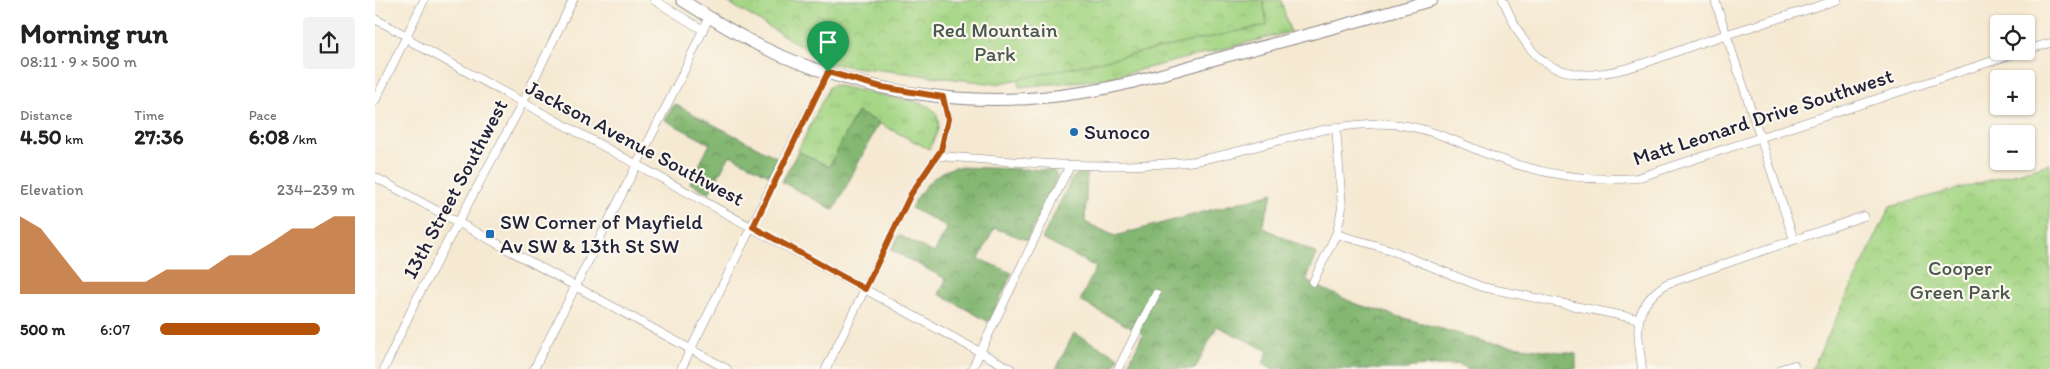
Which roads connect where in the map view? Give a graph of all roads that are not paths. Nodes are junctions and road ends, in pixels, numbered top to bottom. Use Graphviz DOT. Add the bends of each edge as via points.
graph roads {
  1 [pos="424,0"];
  2 [pos="573,0"];
  3 [pos="653,0"];
  4 [pos="682,0"];
  5 [pos="1432,0"];
  6 [pos="1503,0"];
  7 [pos="1715,0"];
  8 [pos="1837,0"];
  9 [pos="709,17"];
  10 [pos="375,18"];
  11 [pos="703,30"];
  12 [pos="1726,34"];
  13 [pos="407,36"];
  14 [pos="2050,43"];
  15 [pos="2035,48"];
  16 [pos="1997,60"];
  17 [pos="828,72"];
  18 [pos="943,97"];
  19 [pos="375,102"];
  20 [pos="522,103"];
  21 [pos="1336,127"];
  22 [pos="1760,137"];
  23 [pos="938,156"];
  24 [pos="637,163"];
  25 [pos="1070,165"];
  26 [pos="375,176"];
  27 [pos="1864,216"];
  28 [pos="459,223"];
  29 [pos="753,227"];
  30 [pos="1336,234"];
  31 [pos="1794,240"];
  32 [pos="1313,282"];
  33 [pos="575,286"];
  34 [pos="865,289"];
  35 [pos="1156,294"];
  36 [pos="1638,319"];
  37 [pos="691,349"];
  38 [pos="981,352"];
  39 [pos="1793,365"];
  40 [pos="384,369"];
  41 [pos="534,369"];
  42 [pos="681,369"];
  43 [pos="727,369"];
  44 [pos="826,369"];
  45 [pos="972,369"];
  46 [pos="1011,369"];
  47 [pos="1118,369"];
  48 [pos="1642,369"];
  49 [pos="1781,369"];
  1 -- 13 [label="street"];
  2 -- 20 [label="street, 13th Street Southwest"];
  3 -- 11 [label="street"];
  4 -- 9 [label="street"];
  5 -- 18 [label="street" via="1158,75 1079,93 1020,99"];
  6 -- 12 [label="street" via="1530,48 1553,67 1585,75 1627,68"];
  7 -- 12 [label="street"];
  8 -- 12 [label="street"];
  9 -- 11 [label="street"];
  9 -- 17 [label="street" via="759,45"];
  10 -- 13 [label="street, Jackson Avenue Southwest"];
  11 -- 24 [label="street"];
  12 -- 22 [label="street"];
  13 -- 19 [label="street"];
  13 -- 20 [label="street, Jackson Avenue Southwest" via="412,42"];
  14 -- 15 [label="street, Matt Leonard Drive Southwest"];
  16 -- 22 [label="street, Matt Leonard Drive Southwest"];
  17 -- 18 [label="street" via="881,87"];
  17 -- 29 [label="street"];
  18 -- 23 [label="street" via="948,119 945,140"];
  20 -- 24 [label="street, Jackson Avenue Southwest"];
  20 -- 28 [label="street, 13th Street Southwest"];
  21 -- 22 [label="street, Matt Leonard Drive Southwest" via="1361,123 1414,127 1518,164 1558,175 1604,180 1637,178"];
  21 -- 25 [label="street, Matt Leonard Drive Southwest" via="1193,161 1124,166"];
  21 -- 30 [label="street" via="1342,208"];
  22 -- 31 [label="street"];
  23 -- 25 [label="street, Matt Leonard Drive Southwest"];
  23 -- 34 [label="street" via="911,194"];
  24 -- 29 [label="street, Jackson Avenue Southwest"];
  24 -- 33 [label="street"];
  25 -- 38 [label="street"];
  26 -- 28 [label="street"];
  27 -- 31 [label="street"];
  28 -- 33 [label="street"];
  28 -- 40 [label="street, 13th Street Southwest" via="417,298"];
  29 -- 34 [label="street, Jackson Avenue Southwest"];
  29 -- 37 [label="street"];
  30 -- 32 [label="street"];
  30 -- 36 [label="street" via="1388,249 1482,287"];
  31 -- 36 [label="street" via="1666,284 1651,294"];
  33 -- 37 [label="street"];
  33 -- 41 [label="street"];
  34 -- 38 [label="street, Jackson Avenue Southwest"];
  34 -- 44 [label="street"];
  35 -- 47 [label="street"];
  36 -- 48 [label="street"];
  37 -- 42 [label="street"];
  37 -- 43 [label="street"];
  38 -- 45 [label="street"];
  38 -- 46 [label="street, Jackson Avenue Southwest"];
  39 -- 49 [label="street"];
}
